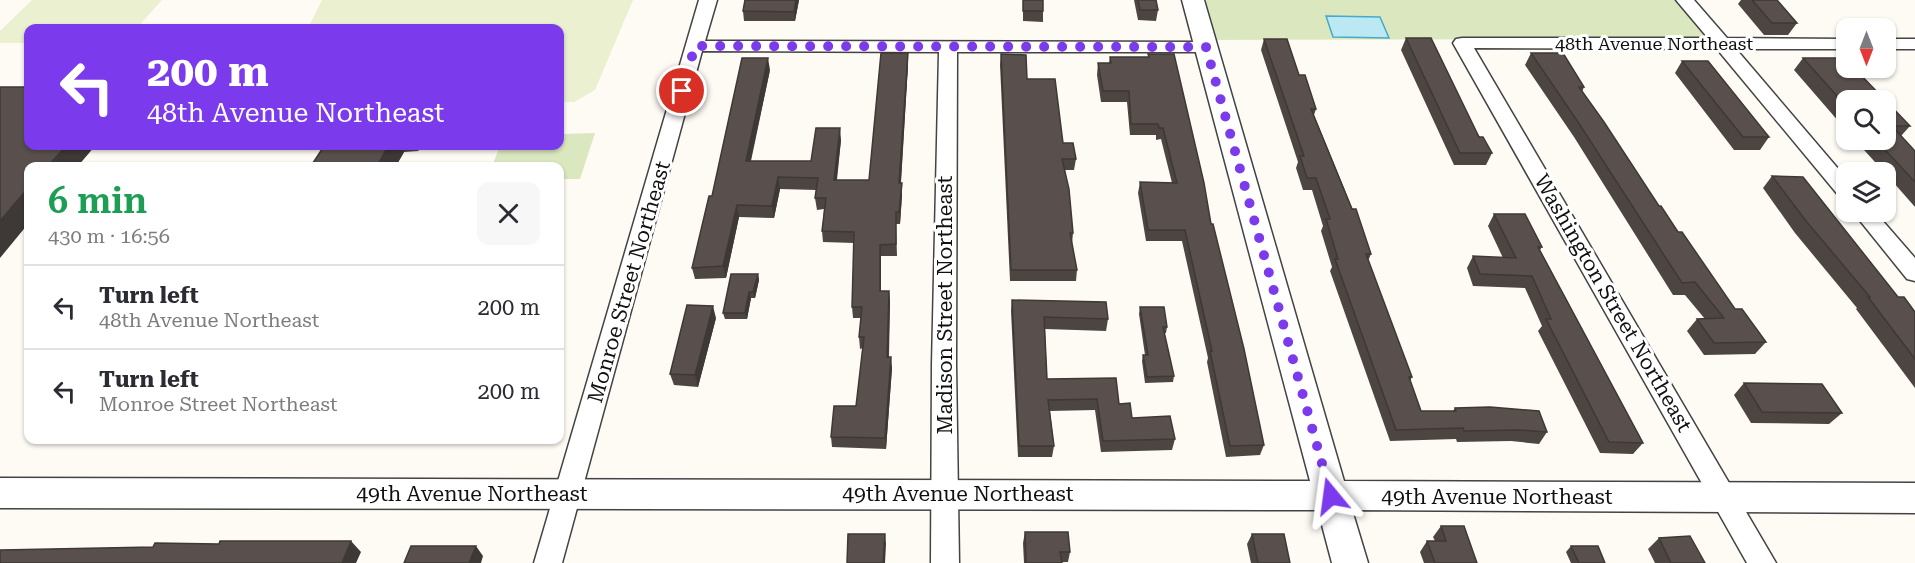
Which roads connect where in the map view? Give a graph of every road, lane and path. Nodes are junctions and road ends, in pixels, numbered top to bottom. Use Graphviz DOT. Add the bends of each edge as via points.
graph roads {
  1 [pos="708,0"];
  2 [pos="1193,0"];
  3 [pos="1685,0"];
  4 [pos="1462,43"];
  5 [pos="1723,44"];
  6 [pos="1836,44"];
  7 [pos="1896,44"];
  8 [pos="1915,44"];
  9 [pos="695,46"];
  10 [pos="1206,47"];
  11 [pos="948,48"];
  12 [pos="1836,179"];
  13 [pos="1872,222"];
  14 [pos="1915,273"];
  15 [pos="0,494"];
  16 [pos="569,494"];
  17 [pos="945,494"];
  18 [pos="1331,496"];
  19 [pos="1725,497"];
  20 [pos="1915,498"];
  21 [pos="548,563"];
  22 [pos="945,563"];
  23 [pos="1350,563"];
  24 [pos="1762,563"];
  1 -- 9 [label="street, Monroe Street Northeast"];
  2 -- 10 [label="street"];
  3 -- 5 [label="street"];
  4 -- 5 [label="street, 48th Avenue Northeast"];
  4 -- 19 [label="street, Washington Street Northeast"];
  5 -- 6 [label="street, 48th Avenue Northeast"];
  5 -- 12 [label="street"];
  7 -- 8 [label="street"];
  9 -- 11 [label="street"];
  9 -- 16 [label="street, Monroe Street Northeast"];
  10 -- 11 [label="street"];
  10 -- 18 [label="street"];
  11 -- 17 [label="street, Madison Street Northeast"];
  13 -- 14 [label="street"];
  15 -- 16 [label="street, 49th Avenue Northeast"];
  16 -- 17 [label="street, 49th Avenue Northeast"];
  16 -- 21 [label="street, Monroe Street Northeast"];
  17 -- 18 [label="street, 49th Avenue Northeast"];
  17 -- 22 [label="street, Madison Street Northeast"];
  18 -- 19 [label="street, 49th Avenue Northeast"];
  18 -- 23 [label="street"];
  19 -- 20 [label="street, 49th Avenue Northeast"];
  19 -- 24 [label="street, Washington Street Northeast"];
}
